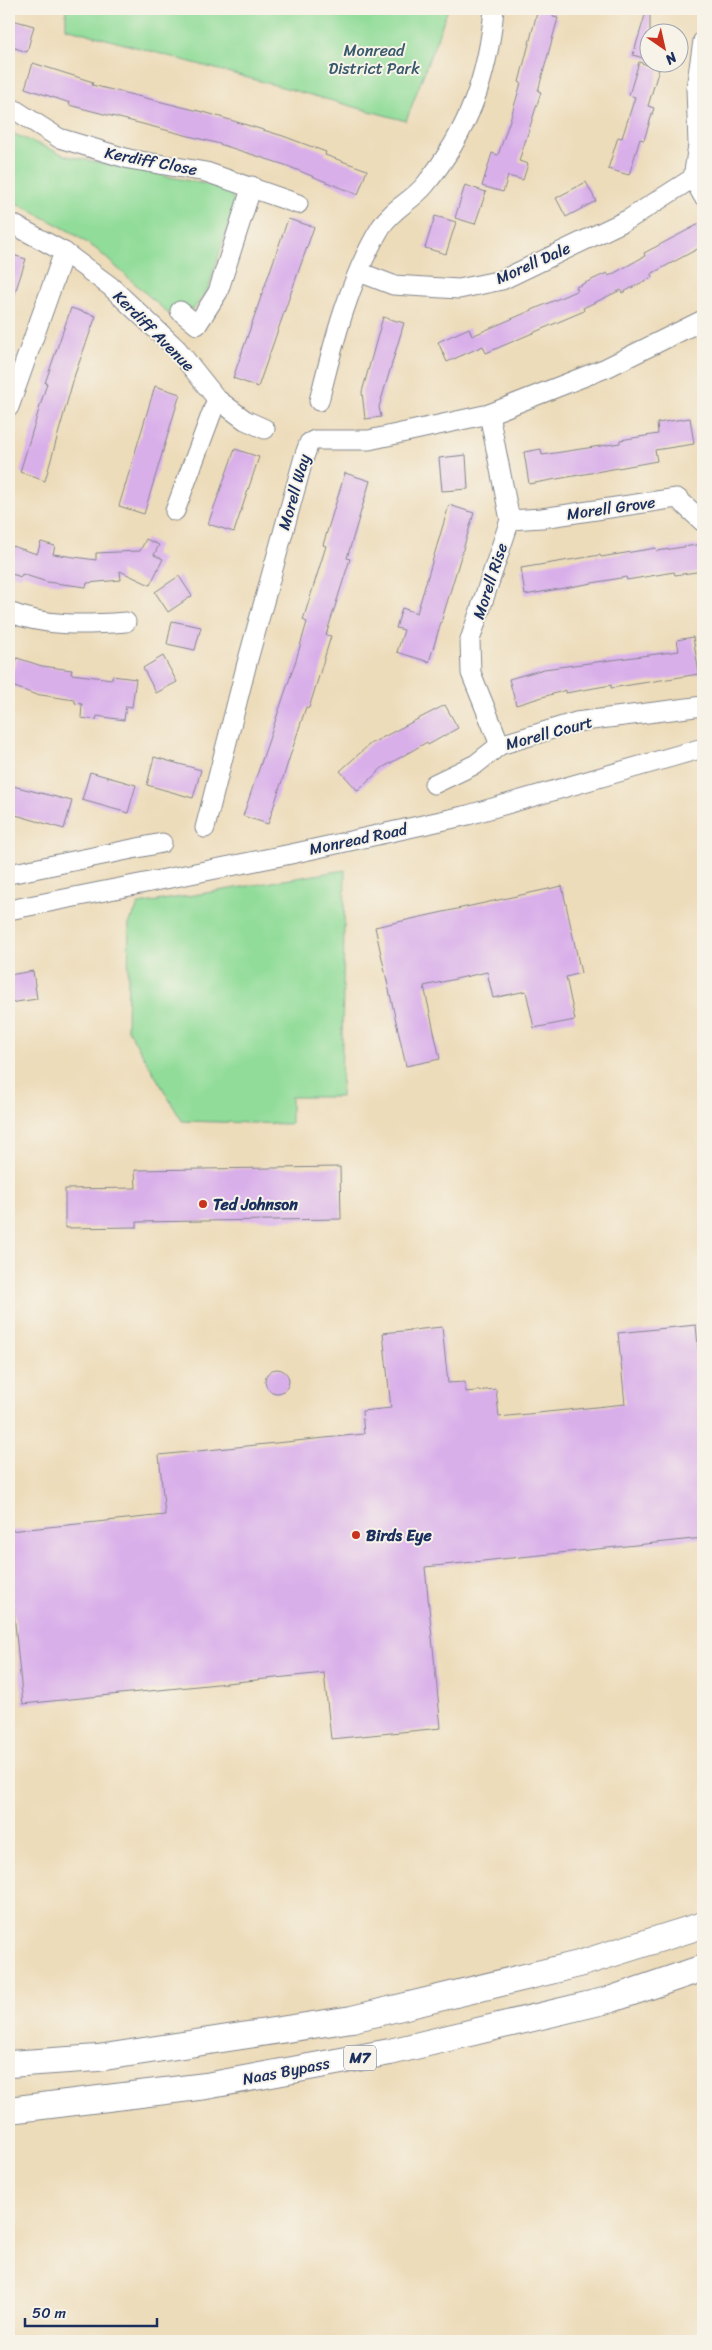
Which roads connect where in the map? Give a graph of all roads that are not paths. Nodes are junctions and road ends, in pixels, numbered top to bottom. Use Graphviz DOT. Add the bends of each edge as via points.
graph roads {
  1 [pos="494,9"];
  2 [pos="703,41"];
  3 [pos="9,106"];
  4 [pos="693,178"];
  5 [pos="252,186"];
  6 [pos="703,196"];
  7 [pos="298,204"];
  8 [pos="9,222"];
  9 [pos="64,252"];
  10 [pos="359,272"];
  11 [pos="180,311"];
  12 [pos="703,320"];
  13 [pos="216,399"];
  14 [pos="319,401"];
  15 [pos="9,407"];
  16 [pos="490,414"];
  17 [pos="265,429"];
  18 [pos="175,511"];
  19 [pos="510,520"];
  20 [pos="703,522"];
  21 [pos="9,612"];
  22 [pos="126,622"];
  23 [pos="703,706"];
  24 [pos="500,745"];
  25 [pos="703,748"];
  26 [pos="434,784"];
  27 [pos="205,828"];
  28 [pos="162,843"];
  29 [pos="9,874"];
  30 [pos="9,910"];
  31 [pos="703,1925"];
  32 [pos="703,1968"];
  33 [pos="9,2064"];
  34 [pos="9,2110"];
  1 -- 10 [label="street" via="483,77 471,114 452,149 423,187 381,226"];
  2 -- 4 [label="street" via="696,88 698,145"];
  3 -- 5 [label="street, Kerdiff Close" via="59,138 130,159 206,172"];
  4 -- 6 [label="street"];
  4 -- 10 [label="street, Morell Dale" via="629,219 502,280 459,289 393,285"];
  5 -- 7 [label="street, Kerdiff Close"];
  5 -- 11 [label="street" via="218,292 197,326"];
  8 -- 9 [label="street, Kerdiff Avenue"];
  9 -- 13 [label="street, Kerdiff Avenue" via="110,286 177,350"];
  9 -- 15 [label="street"];
  10 -- 14 [label="street"];
  12 -- 16 [label="street, Morell Way" via="606,368"];
  13 -- 17 [label="street, Kerdiff Avenue" via="245,420"];
  13 -- 18 [label="street"];
  16 -- 19 [label="street, Morell Rise"];
  16 -- 27 [label="street, Morell Way" via="369,440 315,440 309,443 247,662"];
  19 -- 20 [label="street, Morell Grove" via="677,498"];
  19 -- 24 [label="street, Morell Rise" via="470,640 471,673"];
  21 -- 22 [label="street" via="78,626"];
  23 -- 24 [label="street, Morell Court" via="576,722"];
  24 -- 26 [label="street, Morell Court" via="476,764"];
  25 -- 30 [label="street, Monread Road" via="468,815"];
  28 -- 29 [label="street"];
  31 -- 33 [label="highway" via="579,1964 352,2019 98,2058"];
  32 -- 34 [label="highway, Naas Bypass / M7" via="612,1999 390,2052 206,2086"];
}
